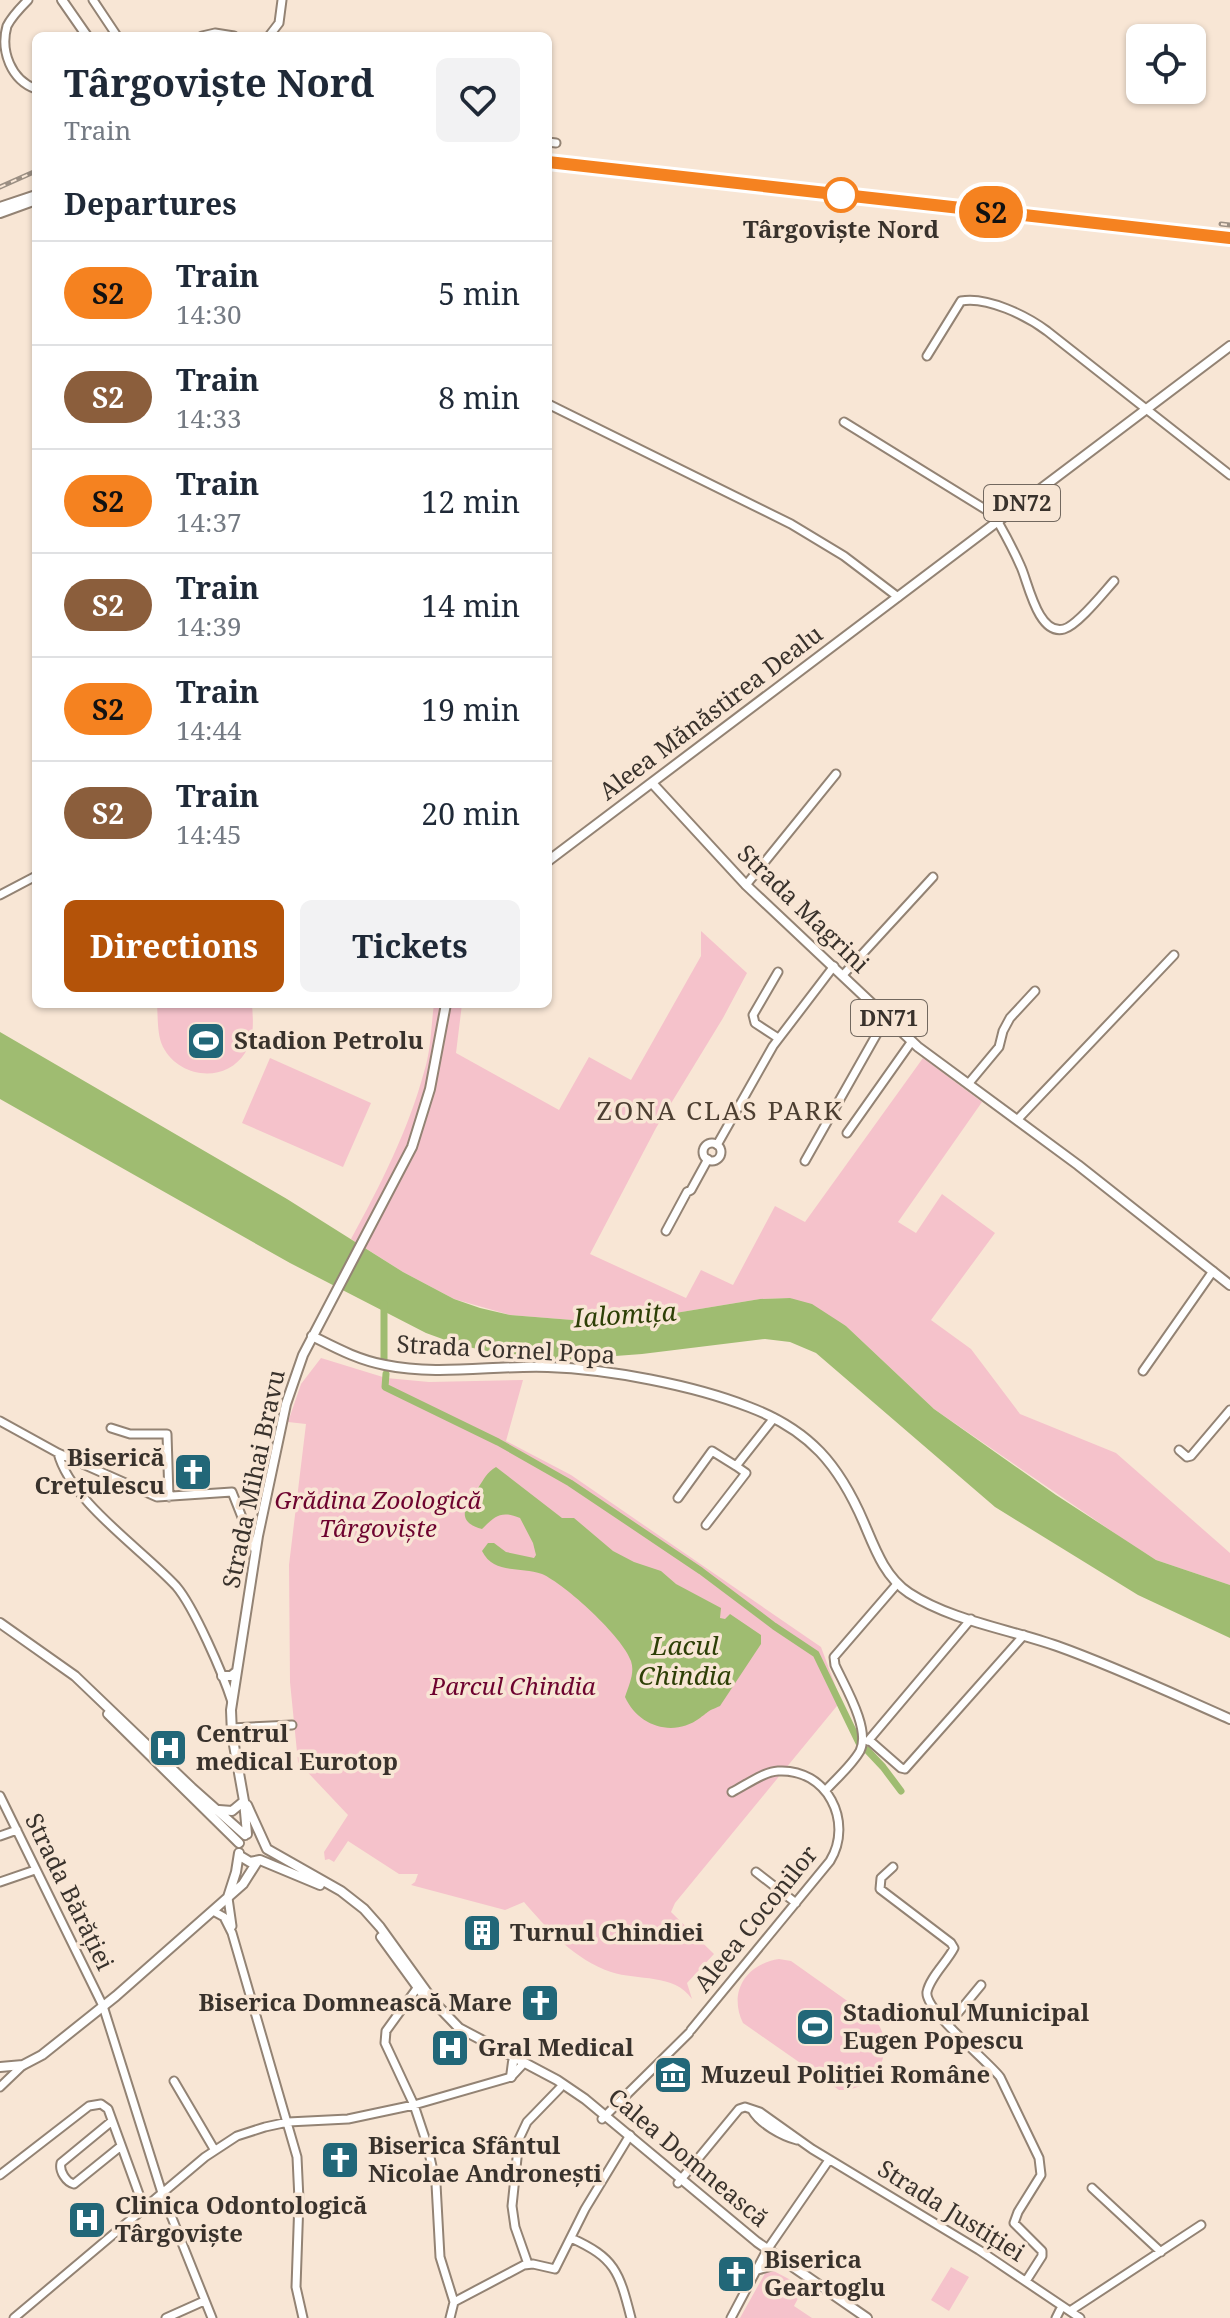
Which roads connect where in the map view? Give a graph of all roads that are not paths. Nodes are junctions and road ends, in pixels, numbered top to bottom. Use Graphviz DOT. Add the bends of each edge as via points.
graph roads {
  1 [pos="28,0"];
  2 [pos="93,0"];
  3 [pos="282,0"];
  4 [pos="64,3"];
  5 [pos="84,32"];
  6 [pos="114,32"];
  7 [pos="272,32"];
  8 [pos="32,87"];
  9 [pos="32,199"];
  10 [pos="32,200"];
  11 [pos="0,207"];
  12 [pos="0,213"];
  13 [pos="1230,346"];
  14 [pos="927,356"];
  15 [pos="552,406"];
  16 [pos="1146,410"];
  17 [pos="844,422"];
  18 [pos="1230,475"];
  19 [pos="999,520"];
  20 [pos="1114,581"];
  21 [pos="898,597"];
  22 [pos="836,774"];
  23 [pos="652,783"];
  24 [pos="552,858"];
  25 [pos="933,877"];
  26 [pos="32,878"];
  27 [pos="746,885"];
  28 [pos="0,895"];
  29 [pos="1174,955"];
  30 [pos="834,966"];
  31 [pos="778,972"];
  32 [pos="843,975"];
  33 [pos="1035,991"];
  34 [pos="445,1008"];
  35 [pos="887,1016"];
  36 [pos="778,1038"];
  37 [pos="912,1041"];
  38 [pos="969,1083"];
  39 [pos="1018,1119"];
  40 [pos="847,1133"];
  41 [pos="805,1161"];
  42 [pos="666,1231"];
  43 [pos="1213,1271"];
  44 [pos="1230,1285"];
  45 [pos="320,1321"];
  46 [pos="312,1336"];
  47 [pos="323,1341"];
  48 [pos="301,1359"];
  49 [pos="1143,1371"];
  50 [pos="1230,1410"];
  51 [pos="774,1418"];
  52 [pos="0,1421"];
  53 [pos="111,1428"];
  54 [pos="1179,1450"];
  55 [pos="58,1453"];
  56 [pos="736,1466"];
  57 [pos="169,1497"];
  58 [pos="678,1498"];
  59 [pos="706,1525"];
  60 [pos="255,1550"];
  61 [pos="897,1584"];
  62 [pos="971,1619"];
  63 [pos="0,1623"];
  64 [pos="0,1630"];
  65 [pos="1024,1635"];
  66 [pos="237,1672"];
  67 [pos="222,1676"];
  68 [pos="232,1693"];
  69 [pos="1230,1719"];
  70 [pos="292,1725"];
  71 [pos="231,1728"];
  72 [pos="869,1740"];
  73 [pos="861,1749"];
  74 [pos="826,1790"];
  75 [pos="732,1792"];
  76 [pos="0,1796"];
  77 [pos="244,1801"];
  78 [pos="219,1810"];
  79 [pos="17,1830"];
  80 [pos="0,1836"];
  81 [pos="244,1837"];
  82 [pos="262,1837"];
  83 [pos="267,1849"];
  84 [pos="240,1856"];
  85 [pos="258,1861"];
  86 [pos="893,1867"];
  87 [pos="35,1870"];
  88 [pos="756,1872"];
  89 [pos="0,1882"];
  90 [pos="228,1898"];
  91 [pos="796,1903"];
  92 [pos="213,1911"];
  93 [pos="232,1933"];
  94 [pos="418,1985"];
  95 [pos="981,1985"];
  96 [pos="409,1998"];
  97 [pos="427,2001"];
  98 [pos="103,2006"];
  99 [pos="948,2025"];
  100 [pos="520,2064"];
  101 [pos="23,2065"];
  102 [pos="0,2067"];
  103 [pos="511,2077"];
  104 [pos="174,2081"];
  105 [pos="0,2087"];
  106 [pos="560,2088"];
  107 [pos="414,2105"];
  108 [pos="604,2117"];
  109 [pos="112,2121"];
  110 [pos="288,2122"];
  111 [pos="628,2137"];
  112 [pos="121,2146"];
  113 [pos="214,2149"];
  114 [pos="829,2160"];
  115 [pos="0,2175"];
  116 [pos="680,2180"];
  117 [pos="1092,2188"];
  118 [pos="162,2193"];
  119 [pos="144,2208"];
  120 [pos="1201,2225"];
  121 [pos="571,2238"];
  122 [pos="766,2252"];
  123 [pos="1161,2252"];
  124 [pos="528,2264"];
  125 [pos="778,2264"];
  126 [pos="756,2271"];
  127 [pos="1026,2281"];
  128 [pos="204,2301"];
  129 [pos="454,2302"];
  130 [pos="1062,2306"];
  131 [pos="1070,2311"];
  132 [pos="14,2318"];
  133 [pos="166,2318"];
  134 [pos="212,2318"];
  135 [pos="303,2318"];
  136 [pos="450,2318"];
  137 [pos="631,2318"];
  138 [pos="731,2318"];
  139 [pos="859,2318"];
  140 [pos="867,2318"];
  141 [pos="1056,2318"];
  142 [pos="1080,2318"];
  1 -- 8 [label="street" via="8,25 3,51 9,69"];
  2 -- 6 [label="street"];
  3 -- 7 [label="street"];
  4 -- 5 [label="main road"];
  9 -- 11 [label="main road"];
  10 -- 12 [label="main road"];
  13 -- 16 [label="main road, Aleea Mănăstirea Dealu / DN72"];
  14 -- 16 [label="street" via="961,301 972,300 1033,321"];
  15 -- 21 [label="street" via="791,524"];
  16 -- 18 [label="street"];
  16 -- 19 [label="main road, Aleea Mănăstirea Dealu / DN72"];
  17 -- 19 [label="street"];
  19 -- 20 [label="street" via="1041,617 1056,629 1071,626"];
  19 -- 21 [label="main road, Aleea Mănăstirea Dealu / DN72"];
  21 -- 23 [label="main road, Aleea Mănăstirea Dealu / DN72"];
  22 -- 27 [label="street"];
  23 -- 24 [label="main road, Aleea Mănăstirea Dealu"];
  23 -- 27 [label="main road, Strada Magrini / DN71"];
  25 -- 32 [label="street"];
  26 -- 28 [label="street"];
  27 -- 30 [label="main road, Strada Magrini / DN71"];
  29 -- 39 [label="street"];
  30 -- 32 [label="main road, Strada Magrini / DN71"];
  30 -- 36 [label="street"];
  31 -- 36 [label="street" via="753,1015 755,1023"];
  32 -- 35 [label="main road, Strada Magrini / DN71"];
  33 -- 38 [label="street" via="1010,1018 999,1047"];
  34 -- 45 [label="main road, Strada Mihai Bravu" via="425,1108 404,1163"];
  35 -- 37 [label="main road, Strada Magrini / DN71"];
  35 -- 41 [label="street"];
  36 -- 42 [label="street" via="717,1145 720,1155 708,1159"];
  37 -- 38 [label="main road, Strada Magrini / DN71"];
  37 -- 40 [label="street"];
  38 -- 39 [label="main road, Strada Magrini / DN71"];
  39 -- 43 [label="main road, Strada Magrini / DN71"];
  43 -- 44 [label="main road, DN71"];
  43 -- 49 [label="street"];
  45 -- 46 [label="main road, Strada Mihai Bravu"];
  45 -- 47 [label="main road"];
  46 -- 47 [label="main road, Strada Cornel Popa"];
  46 -- 48 [label="main road, Strada Mihai Bravu"];
  47 -- 48 [label="main road"];
  47 -- 51 [label="main road, Strada Cornel Popa" via="360,1358 409,1368 549,1367 610,1373 735,1402"];
  48 -- 60 [label="main road, Strada Mihai Bravu" via="283,1416"];
  50 -- 54 [label="street" via="1191,1456"];
  51 -- 56 [label="street"];
  51 -- 61 [label="main road, Strada Cornel Popa" via="808,1440 838,1471"];
  52 -- 55 [label="street"];
  53 -- 57 [label="street" via="167,1434"];
  55 -- 57 [label="street" via="151,1495"];
  55 -- 67 [label="street" via="64,1469 103,1519 183,1595"];
  56 -- 58 [label="street" via="712,1451"];
  56 -- 59 [label="street" via="746,1473"];
  57 -- 60 [label="street" via="232,1492"];
  60 -- 66 [label="main road, Strada Mihai Bravu"];
  61 -- 62 [label="main road, Strada Cornel Popa" via="924,1602"];
  61 -- 73 [label="street" via="834,1657 862,1730"];
  62 -- 65 [label="main road, Strada Cornel Popa"];
  62 -- 72 [label="street"];
  63 -- 78 [label="main road" via="75,1676"];
  64 -- 81 [label="main road" via="71,1680 215,1820"];
  65 -- 69 [label="main road, Strada Cornel Popa"];
  65 -- 72 [label="street" via="909,1766 901,1768"];
  66 -- 67 [label="main road"];
  66 -- 68 [label="main road, Strada Mihai Bravu"];
  67 -- 68 [label="street"];
  68 -- 71 [label="main road, Strada Mihai Bravu"];
  70 -- 71 [label="street"];
  71 -- 77 [label="main road, Strada Mihai Bravu"];
  72 -- 73 [label="street"];
  73 -- 74 [label="street"];
  74 -- 75 [label="street" via="796,1774 776,1771"];
  74 -- 91 [label="street, Aleea Coconilor" via="837,1811 838,1846"];
  76 -- 79 [label="street, Strada Bărăției"];
  77 -- 78 [label="main road" via="232,1811"];
  77 -- 81 [label="main road"];
  77 -- 82 [label="main road"];
  78 -- 81 [label="main road"];
  79 -- 80 [label="street"];
  79 -- 87 [label="street, Strada Bărăției"];
  81 -- 82 [label="main road"];
  81 -- 84 [label="main road"];
  82 -- 83 [label="main road"];
  83 -- 85 [label="main road"];
  83 -- 94 [label="main road, Calea Domnească" via="364,1909"];
  84 -- 85 [label="main road"];
  84 -- 90 [label="main road"];
  85 -- 90 [label="main road"];
  85 -- 94 [label="main road" via="346,1902 369,1922"];
  86 -- 99 [label="street" via="881,1878 880,1889 954,1948 927,1992"];
  87 -- 89 [label="street"];
  87 -- 98 [label="street, Strada Bărăției"];
  88 -- 91 [label="street"];
  90 -- 92 [label="main road"];
  90 -- 93 [label="street"];
  91 -- 108 [label="street, Aleea Coconilor" via="690,2031"];
  92 -- 93 [label="street" via="224,1917"];
  92 -- 98 [label="main road"];
  93 -- 110 [label="street"];
  94 -- 96 [label="street"];
  94 -- 97 [label="main road, Calea Domnească"];
  94 -- 100 [label="main road, Calea Domnească" via="459,2028"];
  95 -- 99 [label="street"];
  96 -- 97 [label="street"];
  96 -- 107 [label="street" via="384,2037"];
  97 -- 100 [label="main road, Calea Domnească" via="462,2035"];
  98 -- 101 [label="main road"];
  98 -- 118 [label="street, Strada Bărăției"];
  99 -- 127 [label="street" via="1000,2077 1039,2158 1041,2175 1014,2223 1042,2251"];
  100 -- 103 [label="main road"];
  100 -- 106 [label="main road, Calea Domnească"];
  100 -- 108 [label="main road, Calea Domnească" via="564,2084"];
  101 -- 102 [label="main road"];
  101 -- 105 [label="street"];
  103 -- 107 [label="street"];
  104 -- 113 [label="street"];
  106 -- 108 [label="main road, Calea Domnească"];
  106 -- 124 [label="street" via="527,2122 519,2139 512,2206"];
  107 -- 110 [label="street" via="348,2119"];
  107 -- 129 [label="street" via="436,2184 438,2247"];
  108 -- 111 [label="main road, Calea Domnească"];
  109 -- 112 [label="street"];
  109 -- 112 [label="street" via="61,2163 61,2171 74,2184"];
  109 -- 115 [label="street" via="105,2106 89,2106"];
  110 -- 113 [label="street"];
  110 -- 135 [label="street" via="299,2169 296,2287"];
  111 -- 116 [label="main road, Calea Domnească"];
  111 -- 121 [label="street"];
  112 -- 119 [label="street"];
  113 -- 118 [label="street"];
  114 -- 116 [label="street, Strada Justiției" via="760,2112 739,2109"];
  114 -- 122 [label="street"];
  114 -- 127 [label="street, Strada Justiției"];
  116 -- 122 [label="main road, Calea Domnească"];
  117 -- 123 [label="street"];
  118 -- 119 [label="street"];
  118 -- 128 [label="street, Strada Bărăției"];
  119 -- 132 [label="street"];
  120 -- 123 [label="street"];
  121 -- 124 [label="street" via="555,2269"];
  121 -- 137 [label="street" via="607,2258"];
  122 -- 125 [label="main road, Calea Domnească"];
  122 -- 126 [label="street"];
  122 -- 140 [label="main road, Calea Domnească"];
  123 -- 131 [label="street"];
  124 -- 129 [label="street"];
  125 -- 126 [label="street"];
  125 -- 139 [label="main road, Calea Domnească"];
  126 -- 138 [label="street"];
  127 -- 130 [label="street, Strada Justiției"];
  128 -- 133 [label="street"];
  128 -- 134 [label="street, Strada Bărăției"];
  129 -- 136 [label="street"];
  130 -- 131 [label="street, Strada Justiției"];
  130 -- 141 [label="street"];
  131 -- 142 [label="street, Strada Justiției"];
}
